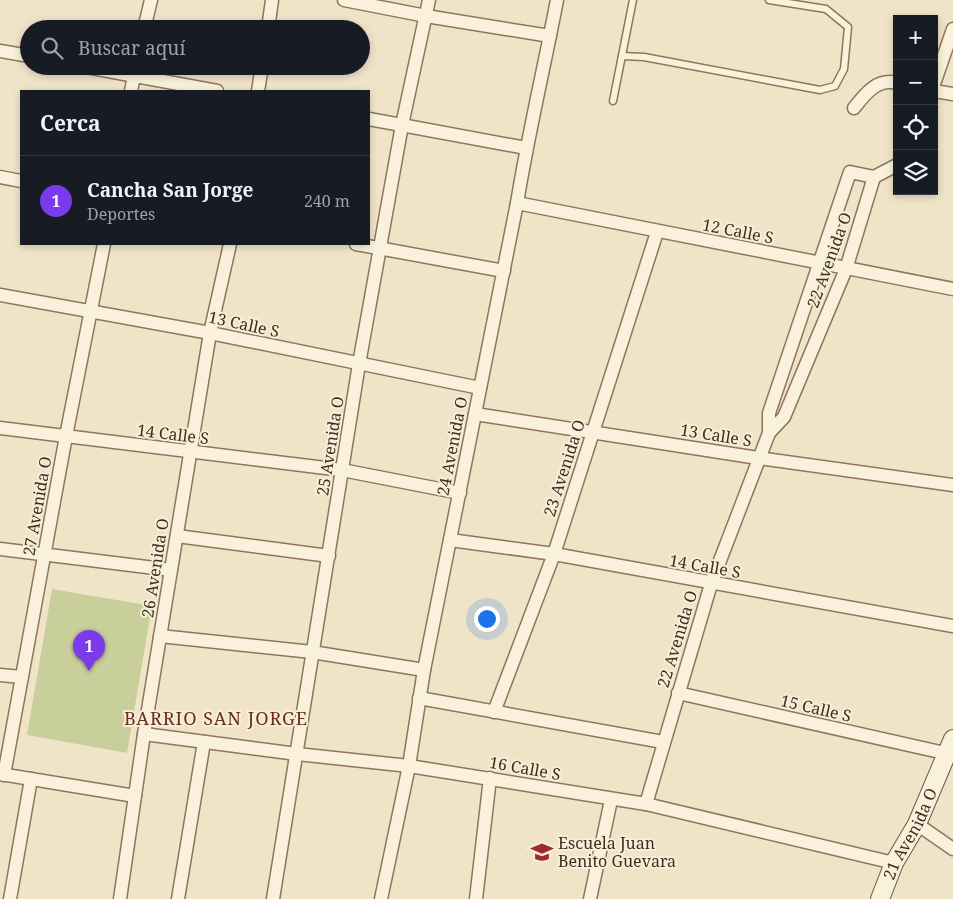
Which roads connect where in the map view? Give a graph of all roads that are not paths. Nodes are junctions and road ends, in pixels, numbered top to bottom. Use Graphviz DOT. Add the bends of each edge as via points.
graph roads {
  1 [pos="151,0"];
  2 [pos="272,0"];
  3 [pos="344,0"];
  4 [pos="429,0"];
  5 [pos="557,0"];
  6 [pos="633,0"];
  7 [pos="768,0"];
  8 [pos="426,16"];
  9 [pos="146,20"];
  10 [pos="269,20"];
  11 [pos="953,29"];
  12 [pos="550,36"];
  13 [pos="0,51"];
  14 [pos="20,54"];
  15 [pos="622,56"];
  16 [pos="938,72"];
  17 [pos="134,75"];
  18 [pos="151,75"];
  19 [pos="261,75"];
  20 [pos="893,82"];
  21 [pos="131,90"];
  22 [pos="212,90"];
  23 [pos="258,90"];
  24 [pos="938,92"];
  25 [pos="953,94"];
  26 [pos="613,101"];
  27 [pos="854,108"];
  28 [pos="370,119"];
  29 [pos="402,125"];
  30 [pos="526,148"];
  31 [pos="893,167"];
  32 [pos="0,177"];
  33 [pos="874,177"];
  34 [pos="20,181"];
  35 [pos="518,203"];
  36 [pos="657,232"];
  37 [pos="104,245"];
  38 [pos="230,245"];
  39 [pos="362,245"];
  40 [pos="382,248"];
  41 [pos="821,263"];
  42 [pos="846,269"];
  43 [pos="504,271"];
  44 [pos="953,289"];
  45 [pos="0,295"];
  46 [pos="804,310"];
  47 [pos="91,312"];
  48 [pos="826,317"];
  49 [pos="210,333"];
  50 [pos="359,364"];
  51 [pos="480,388"];
  52 [pos="475,414"];
  53 [pos="0,428"];
  54 [pos="593,432"];
  55 [pos="770,433"];
  56 [pos="66,436"];
  57 [pos="190,452"];
  58 [pos="758,458"];
  59 [pos="342,470"];
  60 [pos="953,485"];
  61 [pos="460,493"];
  62 [pos="177,536"];
  63 [pos="450,540"];
  64 [pos="0,549"];
  65 [pos="45,554"];
  66 [pos="554,554"];
  67 [pos="329,556"];
  68 [pos="171,570"];
  69 [pos="711,584"];
  70 [pos="953,626"];
  71 [pos="160,636"];
  72 [pos="312,652"];
  73 [pos="424,670"];
  74 [pos="0,674"];
  75 [pos="22,677"];
  76 [pos="678,693"];
  77 [pos="419,698"];
  78 [pos="494,712"];
  79 [pos="144,734"];
  80 [pos="204,742"];
  81 [pos="663,742"];
  82 [pos="951,749"];
  83 [pos="297,754"];
  84 [pos="409,766"];
  85 [pos="2,775"];
  86 [pos="490,778"];
  87 [pos="31,780"];
  88 [pos="135,796"];
  89 [pos="611,800"];
  90 [pos="646,804"];
  91 [pos="917,824"];
  92 [pos="953,850"];
  93 [pos="894,863"];
  94 [pos="10,899"];
  95 [pos="120,899"];
  96 [pos="178,899"];
  97 [pos="273,899"];
  98 [pos="381,899"];
  99 [pos="476,899"];
  100 [pos="590,899"];
  101 [pos="880,899"];
  1 -- 9 [label="street"];
  2 -- 10 [label="street"];
  3 -- 8 [label="street"];
  4 -- 8 [label="street, 25 Avenida O"];
  5 -- 12 [label="street, 24 Avenida O"];
  6 -- 15 [label="lane"];
  7 -- 15 [label="lane" via="826,9 848,27 844,70 835,86 820,90 644,57"];
  8 -- 12 [label="street"];
  8 -- 29 [label="street, 25 Avenida O"];
  11 -- 16 [label="street"];
  12 -- 30 [label="street, 24 Avenida O"];
  13 -- 14 [label="street"];
  15 -- 26 [label="lane"];
  17 -- 21 [label="street"];
  18 -- 22 [label="street"];
  19 -- 23 [label="street"];
  20 -- 27 [label="street" via="878,84 868,90"];
  24 -- 25 [label="street"];
  28 -- 29 [label="street"];
  29 -- 30 [label="street"];
  29 -- 40 [label="street, 25 Avenida O"];
  30 -- 35 [label="street, 24 Avenida O"];
  31 -- 33 [label="street"];
  32 -- 34 [label="street"];
  33 -- 41 [label="street" via="850,172"];
  33 -- 42 [label="street, 22 Avenida O"];
  35 -- 36 [label="street, 12 Calle S"];
  35 -- 43 [label="street, 24 Avenida O"];
  36 -- 41 [label="street, 12 Calle S"];
  36 -- 54 [label="street, 23 Avenida O"];
  37 -- 47 [label="street, 27 Avenida O"];
  38 -- 49 [label="street, 26 Avenida O"];
  39 -- 40 [label="street"];
  40 -- 43 [label="street"];
  40 -- 50 [label="street, 25 Avenida O"];
  41 -- 42 [label="street, 12 Calle S"];
  41 -- 46 [label="street"];
  42 -- 44 [label="street, 12 Calle S"];
  42 -- 48 [label="street, 22 Avenida O"];
  43 -- 51 [label="street, 24 Avenida O"];
  45 -- 47 [label="street, 13 Calle S"];
  46 -- 48 [label="street"];
  46 -- 55 [label="street" via="769,413"];
  47 -- 49 [label="street, 13 Calle S"];
  47 -- 56 [label="street, 27 Avenida O"];
  48 -- 55 [label="street, 22 Avenida O" via="784,417"];
  49 -- 50 [label="street, 13 Calle S"];
  49 -- 57 [label="street, 26 Avenida O"];
  50 -- 51 [label="street, 13 Calle S"];
  50 -- 59 [label="street, 25 Avenida O"];
  51 -- 52 [label="street, 24 Avenida O"];
  52 -- 54 [label="street, 13 Calle S"];
  52 -- 61 [label="street, 24 Avenida O"];
  53 -- 56 [label="street, 14 Calle S"];
  54 -- 58 [label="street, 13 Calle S"];
  54 -- 66 [label="street, 23 Avenida O"];
  55 -- 58 [label="street, 22 Avenida O"];
  56 -- 57 [label="street, 14 Calle S"];
  56 -- 65 [label="street, 27 Avenida O"];
  57 -- 59 [label="street, 14 Calle S"];
  57 -- 62 [label="street, 26 Avenida O"];
  58 -- 60 [label="street, 13 Calle S"];
  58 -- 69 [label="street, 22 Avenida O"];
  59 -- 61 [label="street, 14 Calle S"];
  59 -- 67 [label="street, 25 Avenida O"];
  61 -- 63 [label="street, 24 Avenida O"];
  62 -- 67 [label="street"];
  62 -- 68 [label="street, 26 Avenida O"];
  63 -- 66 [label="street, 14 Calle S"];
  63 -- 73 [label="street, 24 Avenida O"];
  64 -- 65 [label="street"];
  65 -- 68 [label="street"];
  65 -- 75 [label="street, 27 Avenida O"];
  66 -- 69 [label="street, 14 Calle S"];
  66 -- 78 [label="street, 23 Avenida O"];
  67 -- 72 [label="street, 25 Avenida O"];
  68 -- 71 [label="street, 26 Avenida O"];
  69 -- 70 [label="street, 14 Calle S"];
  69 -- 76 [label="street, 22 Avenida O"];
  71 -- 72 [label="street"];
  71 -- 79 [label="street, 26 Avenida O"];
  72 -- 73 [label="street"];
  72 -- 83 [label="street, 25 Avenida O"];
  73 -- 77 [label="street, 24 Avenida O"];
  74 -- 75 [label="street"];
  75 -- 85 [label="street, 27 Avenida O"];
  76 -- 81 [label="street, 22 Avenida O"];
  76 -- 82 [label="street, 15 Calle S"];
  77 -- 78 [label="street"];
  77 -- 84 [label="street, 24 Avenida O"];
  78 -- 81 [label="street"];
  79 -- 80 [label="street, 16 Calle S"];
  79 -- 88 [label="street, 26 Avenida O"];
  80 -- 83 [label="street, 16 Calle S"];
  80 -- 96 [label="street"];
  81 -- 90 [label="street, 22 Avenida O"];
  82 -- 91 [label="street, 21 Avenida O"];
  83 -- 84 [label="street, 16 Calle S"];
  83 -- 97 [label="street, 25 Avenida O"];
  84 -- 86 [label="street, 16 Calle S"];
  84 -- 98 [label="street, 24 Avenida O"];
  85 -- 87 [label="street"];
  86 -- 89 [label="street, 16 Calle S"];
  86 -- 99 [label="street"];
  87 -- 88 [label="street"];
  87 -- 94 [label="street"];
  88 -- 95 [label="street, 26 Avenida O"];
  89 -- 90 [label="street, 16 Calle S"];
  89 -- 100 [label="street"];
  90 -- 93 [label="street, 16 Calle S"];
  91 -- 92 [label="street"];
  91 -- 93 [label="street, 21 Avenida O"];
  93 -- 101 [label="street, 21 Avenida O"];
}
